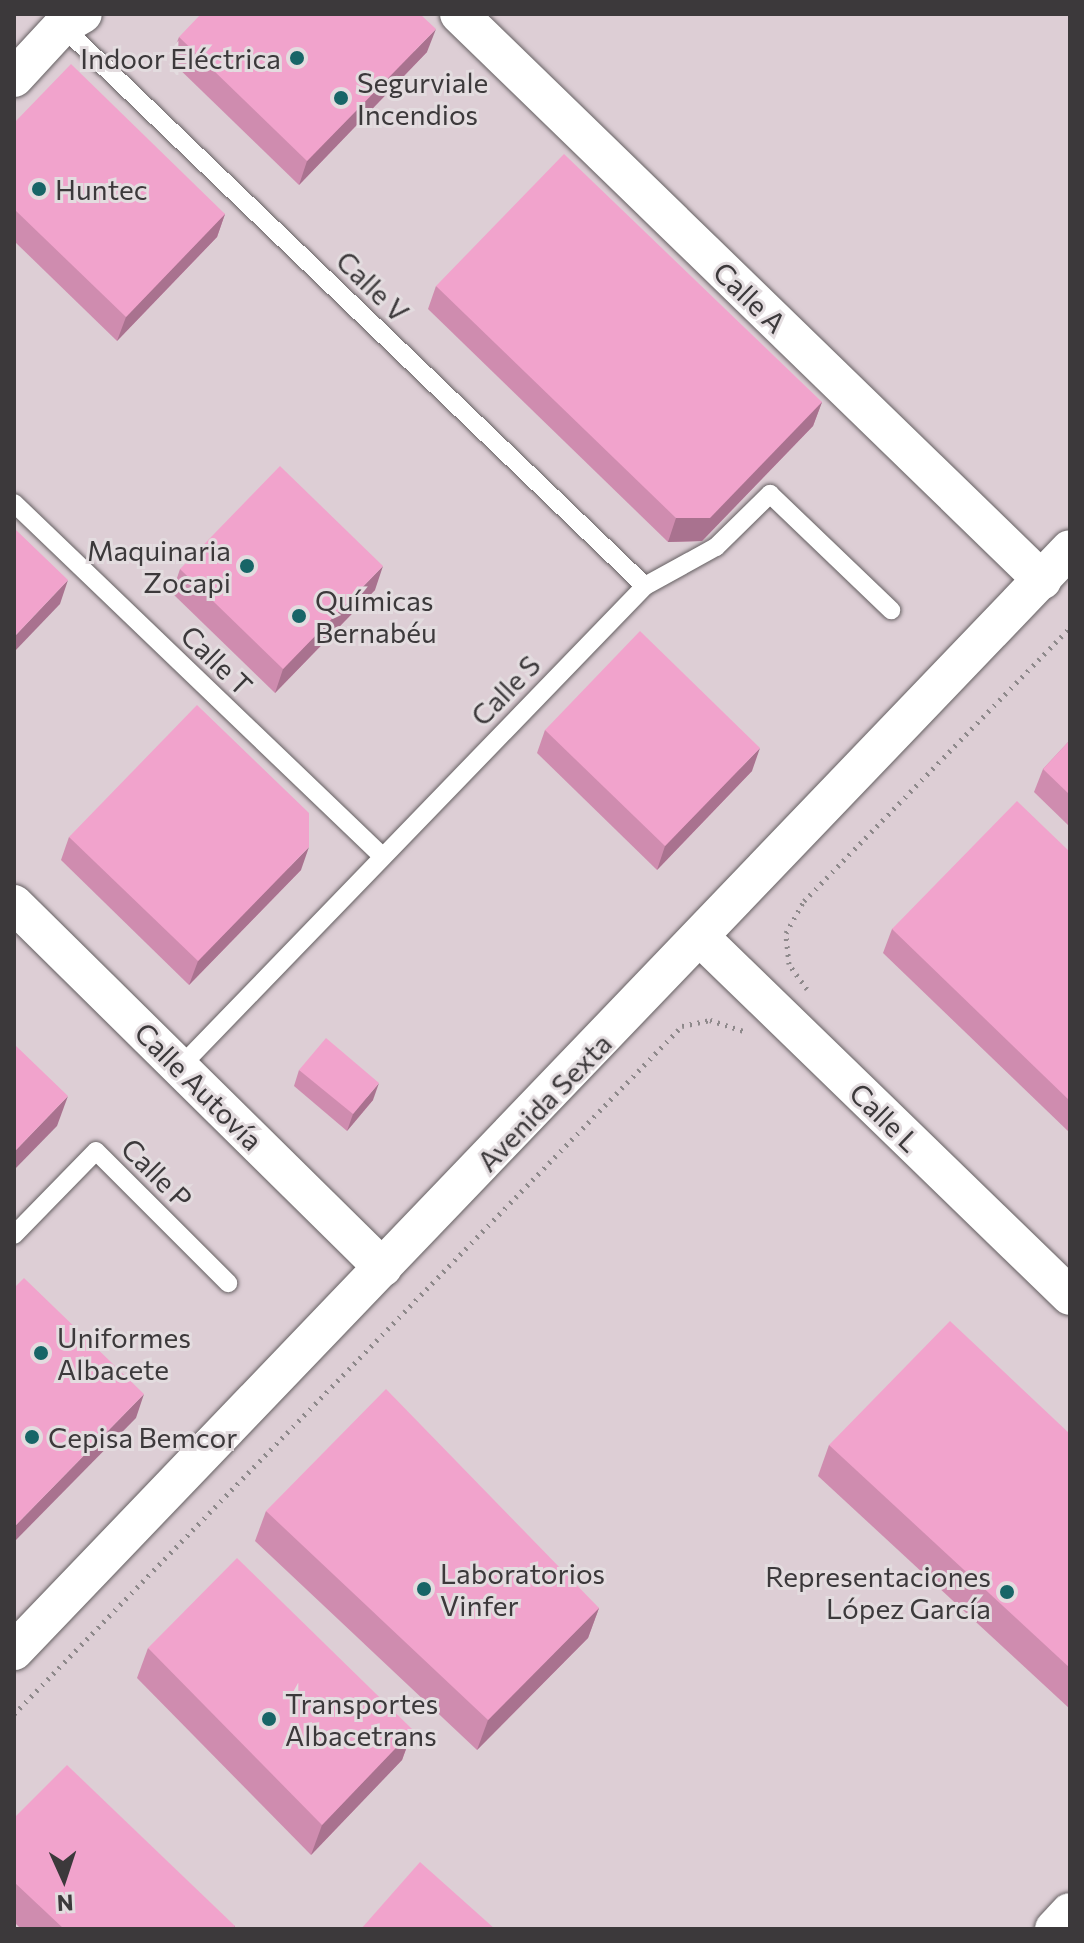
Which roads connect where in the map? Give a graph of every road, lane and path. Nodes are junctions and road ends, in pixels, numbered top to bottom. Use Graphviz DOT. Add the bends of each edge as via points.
graph roads {
  1 [pos="459,14"];
  2 [pos="73,20"];
  3 [pos="14,78"];
  4 [pos="14,503"];
  5 [pos="1070,549"];
  6 [pos="1042,580"];
  7 [pos="645,586"];
  8 [pos="891,610"];
  9 [pos="1070,627"];
  10 [pos="382,856"];
  11 [pos="14,904"];
  12 [pos="701,938"];
  13 [pos="781,1018"];
  14 [pos="181,1066"];
  15 [pos="14,1235"];
  16 [pos="383,1268"];
  17 [pos="228,1283"];
  18 [pos="1070,1296"];
  19 [pos="14,1651"];
  20 [pos="14,1714"];
  21 [pos="1070,1912"];
  22 [pos="1054,1929"];
  1 -- 6 [label="street, Calle A"];
  2 -- 3 [label="street"];
  2 -- 7 [label="lane, Calle V"];
  4 -- 10 [label="lane, Calle T"];
  5 -- 6 [label="street, Avenida Sexta"];
  6 -- 12 [label="street, Avenida Sexta"];
  7 -- 8 [label="lane, Calle S" via="716,547 770,494"];
  7 -- 10 [label="lane, Calle S"];
  9 -- 13 [label="path" via="804,901 786,933 789,964 808,990"];
  10 -- 14 [label="lane, Calle S"];
  11 -- 14 [label="street, Calle Autovía"];
  12 -- 13 [label="street, Calle L"];
  12 -- 16 [label="street, Avenida Sexta"];
  13 -- 18 [label="street, Calle L"];
  13 -- 20 [label="path" via="758,1041 736,1026 710,1020 682,1026"];
  14 -- 16 [label="street, Calle Autovía"];
  15 -- 17 [label="lane, Calle P" via="96,1151"];
  16 -- 19 [label="street, Avenida Sexta"];
  21 -- 22 [label="street"];
}
